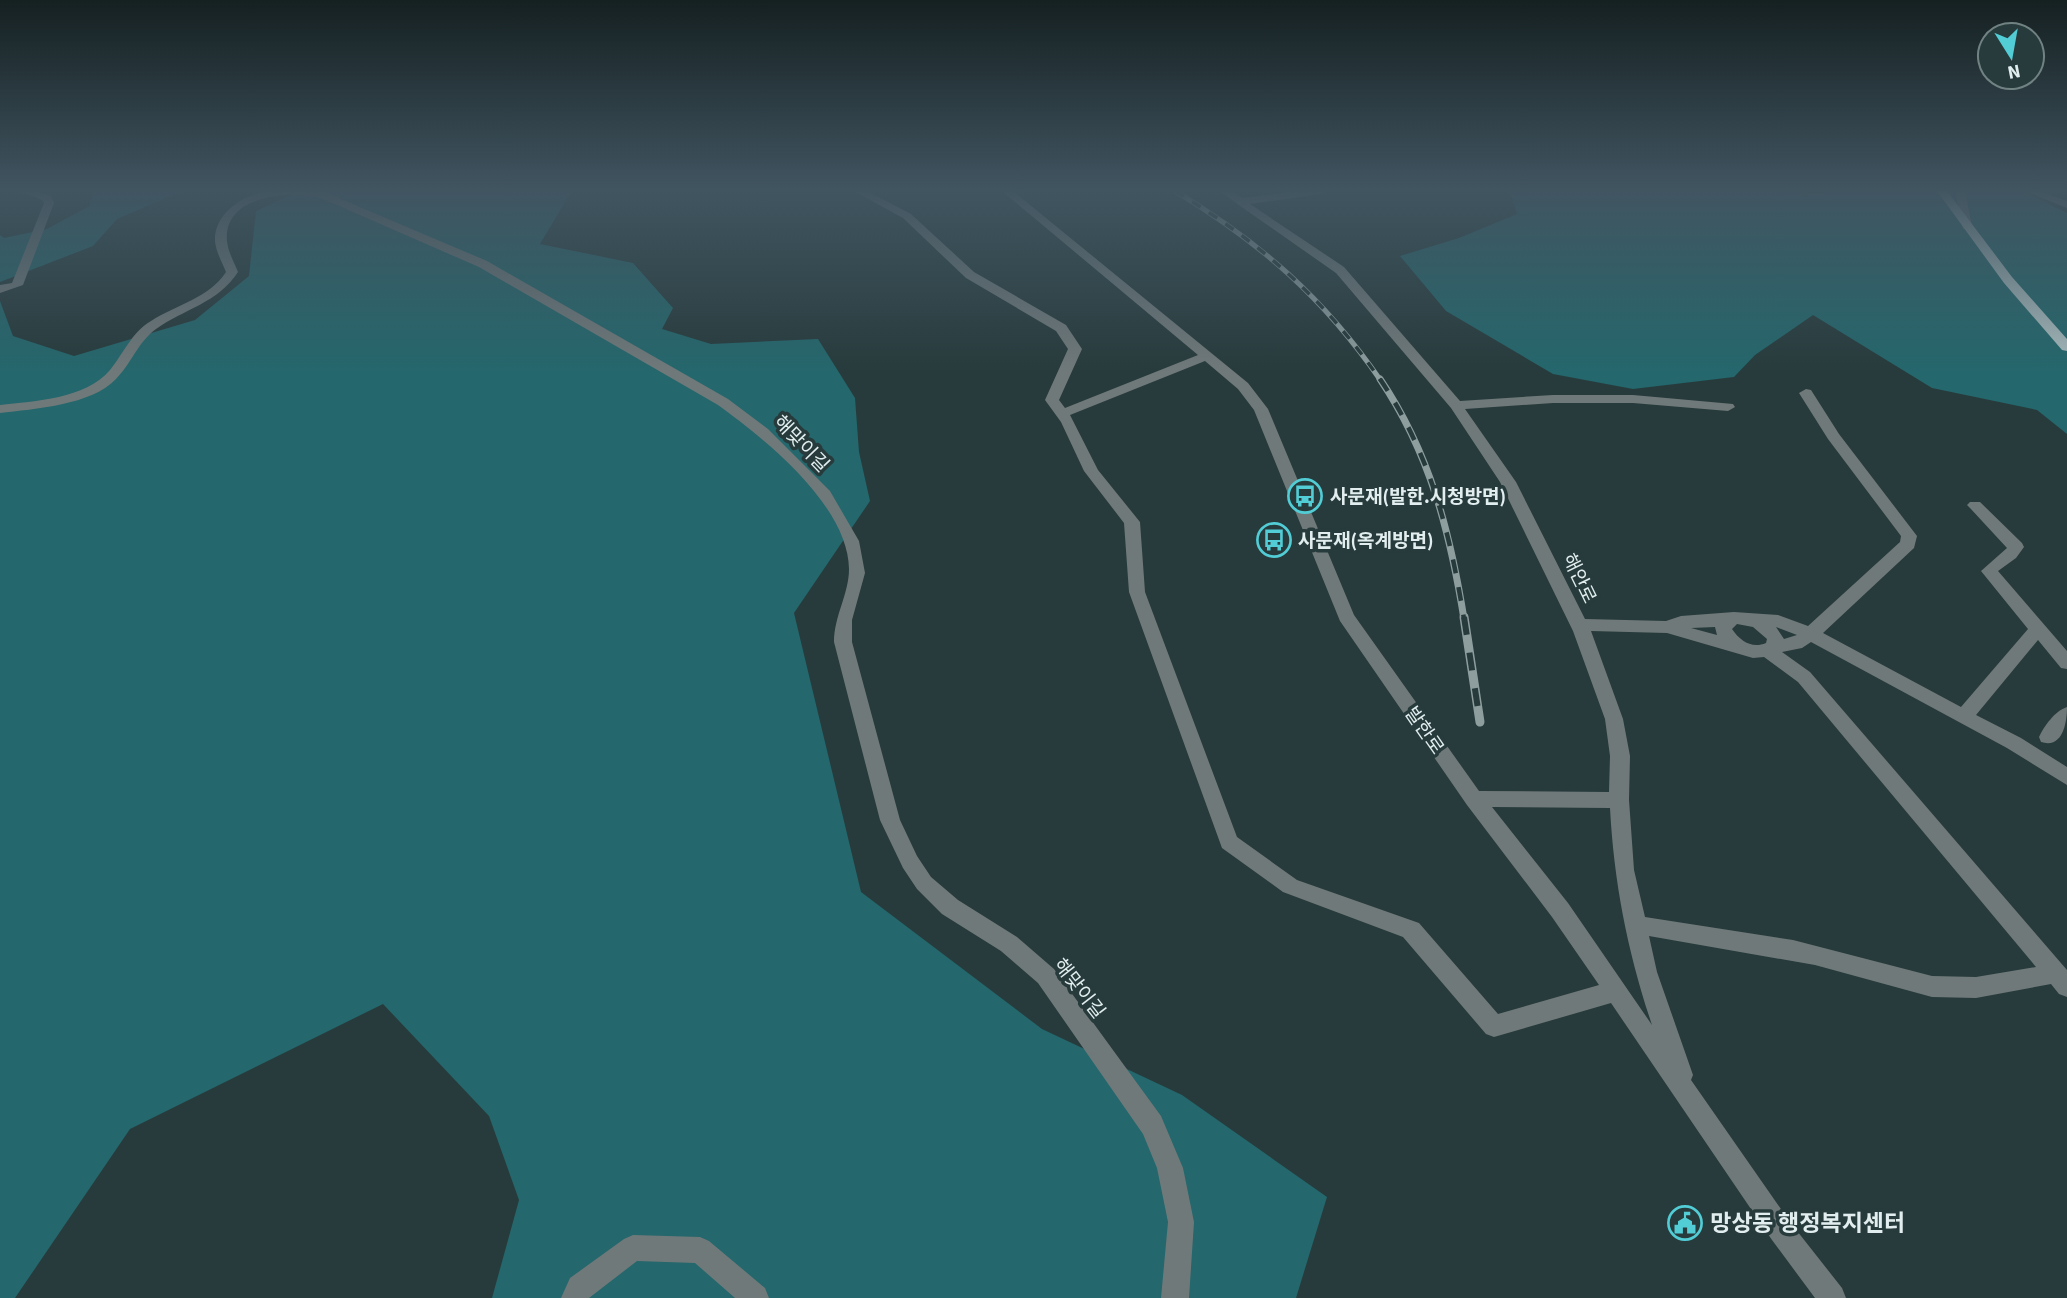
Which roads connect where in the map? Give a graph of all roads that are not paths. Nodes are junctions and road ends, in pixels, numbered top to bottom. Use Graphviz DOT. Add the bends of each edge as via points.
graph roads {
  1 [pos="30,252"];
  2 [pos="223,252"];
  3 [pos="454,252"];
  4 [pos="945,252"];
  5 [pos="1077,252"];
  6 [pos="1312,252"];
  7 [pos="1986,252"];
  8 [pos="0,289"];
  9 [pos="2067,347"];
  10 [pos="1207,356"];
  11 [pos="1806,393"];
  12 [pos="1456,405"];
  13 [pos="1728,407"];
  14 [pos="0,409"];
  15 [pos="1061,414"];
  16 [pos="1975,505"];
  17 [pos="1728,620"];
  18 [pos="1754,621"];
  19 [pos="1579,625"];
  20 [pos="1667,627"];
  21 [pos="2038,629"];
  22 [pos="1809,633"];
  23 [pos="1739,647"];
  24 [pos="1771,649"];
  25 [pos="2067,663"];
  26 [pos="2067,714"];
  27 [pos="1964,716"];
  28 [pos="2048,737"];
  29 [pos="2067,777"];
  30 [pos="1474,799"];
  31 [pos="1619,800"];
  32 [pos="1636,925"];
  33 [pos="2061,980"];
  34 [pos="1616,991"];
  35 [pos="1688,1095"];
  36 [pos="575,1298"];
  37 [pos="755,1298"];
  38 [pos="1175,1298"];
  39 [pos="1832,1298"];
  1 -- 8 [label="street" via="17,285"];
  2 -- 14 [label="street, 해맞이길" via="232,272 229,277 144,333 103,384 62,401"];
  3 -- 38 [label="street, 해맞이길" via="723,402 752,422 809,477 837,513 858,566 841,625 843,642 890,820 924,883 1046,976 1152,1125 1170,1168 1181,1222"];
  4 -- 15 [label="street" via="970,275 1061,328 1075,349 1052,400"];
  5 -- 10 [label="street, 발한로"];
  6 -- 12 [label="street, 해안로" via="1340,271"];
  7 -- 9 [label="main road"];
  10 -- 15 [label="street"];
  10 -- 30 [label="street, 발한로" via="1243,386 1261,409 1346,617"];
  11 -- 22 [label="street" via="1909,536 1908,544"];
  12 -- 13 [label="street" via="1633,399"];
  12 -- 19 [label="street, 해안로" via="1507,482"];
  15 -- 34 [label="street" via="1091,471 1132,522 1137,592 1229,842 1290,886 1411,930 1494,1026"];
  16 -- 21 [label="street" via="2016,547 1989,571"];
  17 -- 18 [label="street"];
  17 -- 20 [label="street"];
  17 -- 23 [label="street" via="1725,635"];
  18 -- 22 [label="street" via="1778,621"];
  18 -- 24 [label="street" via="1772,633 1776,640"];
  19 -- 20 [label="street"];
  19 -- 31 [label="street, 해안로" via="1614,719 1620,755"];
  20 -- 23 [label="street"];
  21 -- 25 [label="street"];
  21 -- 27 [label="street"];
  22 -- 24 [label="street" via="1796,644"];
  22 -- 27 [label="street"];
  23 -- 24 [label="street" via="1758,652"];
  24 -- 33 [label="street" via="1804,677"];
  26 -- 28 [label="street"];
  27 -- 29 [label="street"];
  30 -- 31 [label="street"];
  30 -- 34 [label="street, 발한로"];
  31 -- 32 [label="street, 해안로" via="1624,870"];
  32 -- 33 [label="street" via="1720,936 1949,988"];
  32 -- 35 [label="street, 해안로" via="1646,972"];
  34 -- 35 [label="street, 발한로"];
  35 -- 39 [label="street, 발한로"];
  36 -- 37 [label="street" via="580,1288 634,1248 700,1250"];
}
